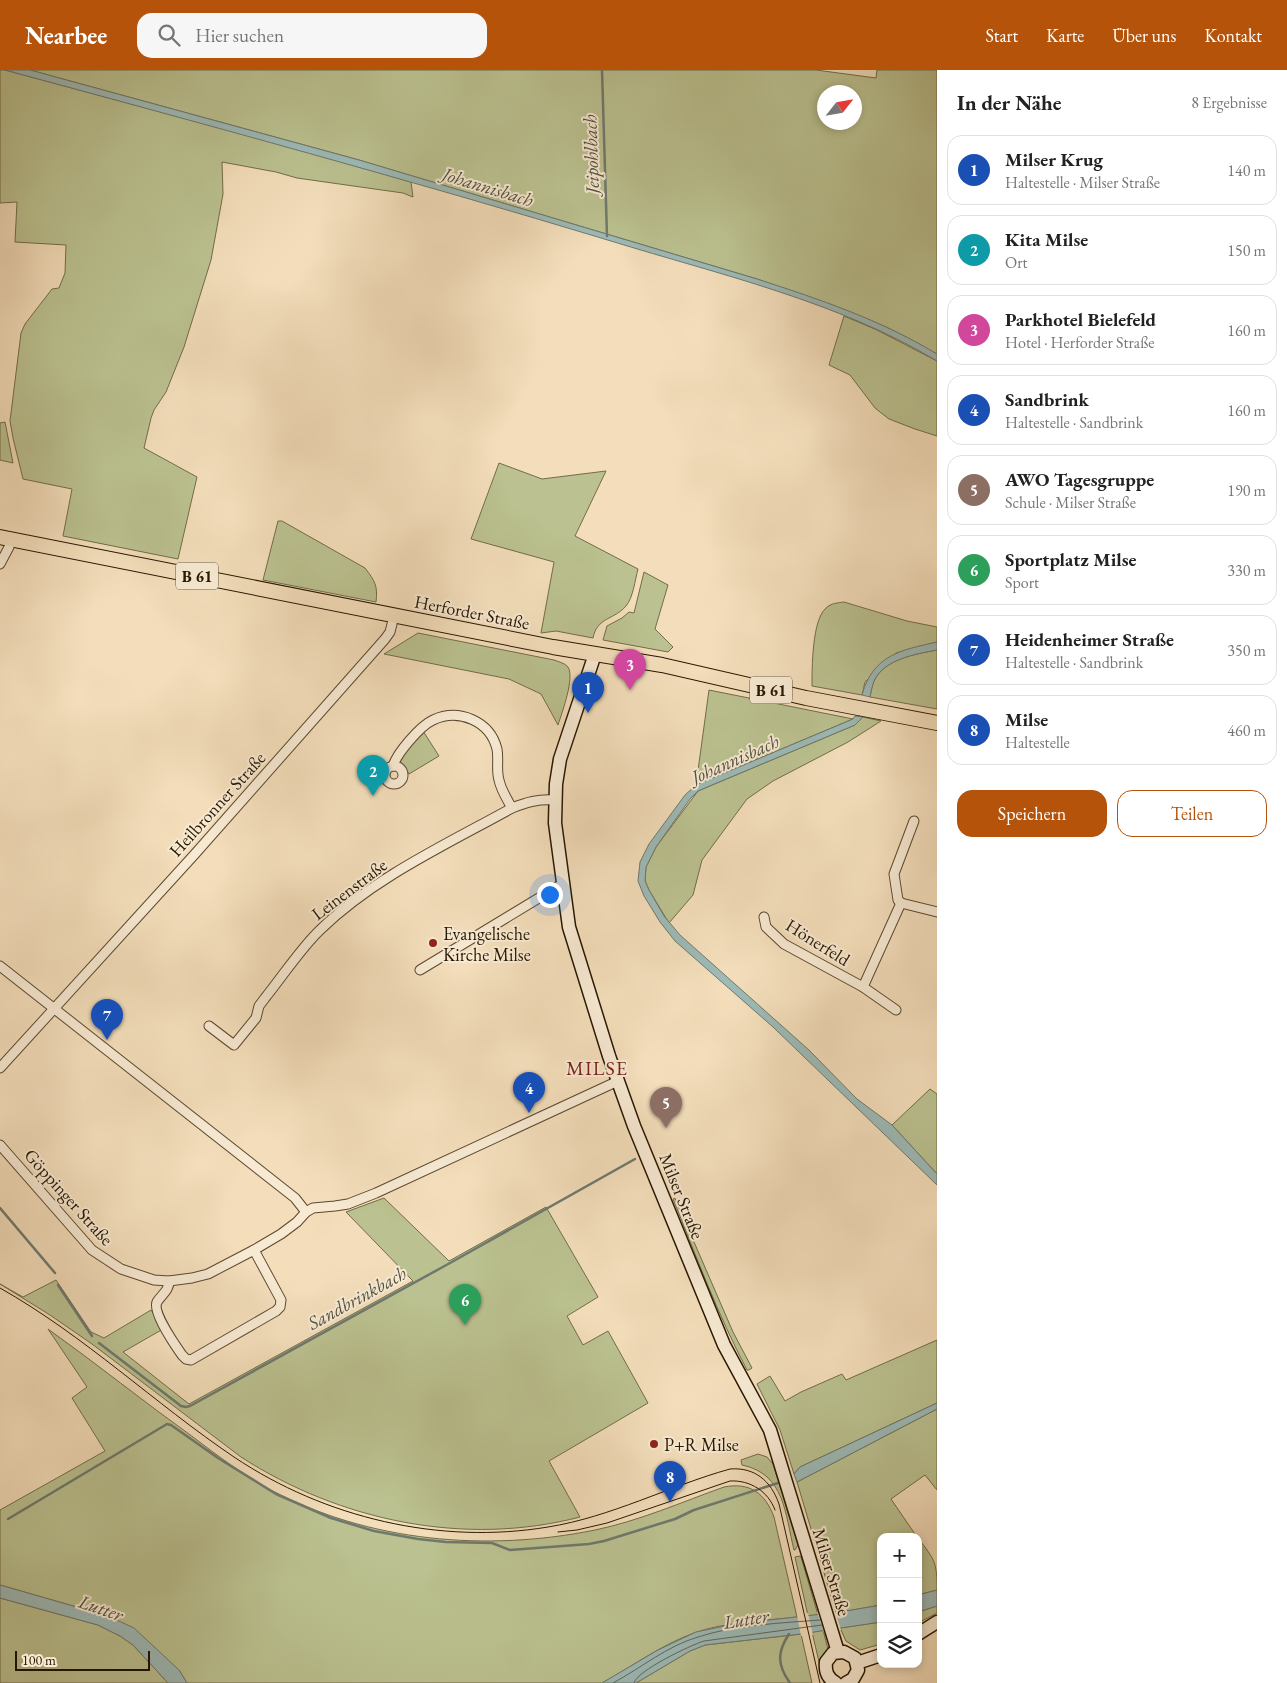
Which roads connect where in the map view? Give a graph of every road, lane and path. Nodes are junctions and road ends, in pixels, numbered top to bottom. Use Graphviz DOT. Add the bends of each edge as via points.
graph roads {
  1 [pos="5,538"];
  2 [pos="0,564"];
  3 [pos="394,616"];
  4 [pos="594,654"];
  5 [pos="937,723"];
  6 [pos="393,766"];
  7 [pos="554,800"];
  8 [pos="512,808"];
  9 [pos="914,821"];
  10 [pos="562,885"];
  11 [pos="901,904"];
  12 [pos="937,912"];
  13 [pos="764,917"];
  14 [pos="0,966"];
  15 [pos="420,970"];
  16 [pos="863,987"];
  17 [pos="54,1008"];
  18 [pos="896,1010"];
  19 [pos="209,1026"];
  20 [pos="0,1068"];
  21 [pos="618,1081"];
  22 [pos="0,1144"];
  23 [pos="306,1212"];
  24 [pos="254,1250"];
  25 [pos="169,1281"];
  26 [pos="937,1622"];
  27 [pos="922,1631"];
  28 [pos="836,1646"];
  29 [pos="877,1656"];
  30 [pos="857,1663"];
  31 [pos="836,1683"];
  32 [pos="846,1683"];
  1 -- 2 [label="street" via="9,547"];
  1 -- 3 [label="main road, Herforder Straße / B 61"];
  3 -- 4 [label="main road, Herforder Straße / B 61"];
  3 -- 17 [label="street, Heilbronner Straße" via="386,639"];
  4 -- 5 [label="main road, Herforder Straße / B 61"];
  4 -- 7 [label="main road, Milser Straße" via="560,759"];
  6 -- 8 [label="street" via="419,730 429,722 446,715 468,717 481,724 493,739 498,754 498,780"];
  7 -- 8 [label="street, Leinenstraße" via="534,800"];
  7 -- 10 [label="main road, Milser Straße"];
  8 -- 19 [label="street, Leinenstraße" via="393,874 323,926 259,1006 256,1018 234,1045"];
  9 -- 11 [label="street" via="894,874"];
  10 -- 15 [label="street"];
  10 -- 21 [label="main road, Milser Straße" via="572,940"];
  11 -- 12 [label="street"];
  11 -- 16 [label="street, Hönerfeld"];
  13 -- 16 [label="street, Hönerfeld" via="766,928 784,944"];
  14 -- 17 [label="street"];
  16 -- 18 [label="street, Hönerfeld"];
  17 -- 20 [label="street, Heilbronner Straße"];
  17 -- 23 [label="street" via="295,1198"];
  21 -- 23 [label="street" via="376,1193 348,1204 313,1208"];
  21 -- 28 [label="main road, Milser Straße" via="724,1345 764,1418 783,1468"];
  22 -- 25 [label="street, Göppinger Straße" via="92,1250 121,1269 154,1280"];
  23 -- 24 [label="street, Göppinger Straße" via="281,1234"];
  24 -- 25 [label="street, Göppinger Straße" via="208,1274"];
  24 -- 25 [label="street" via="281,1300 280,1307 191,1360 182,1356 157,1313 157,1302 169,1287"];
  26 -- 27 [label="main road"];
  28 -- 30 [label="main road" via="855,1658"];
  28 -- 31 [label="main road" via="826,1668 830,1679"];
  29 -- 30 [label="main road"];
  30 -- 32 [label="main road" via="856,1675"];
}
